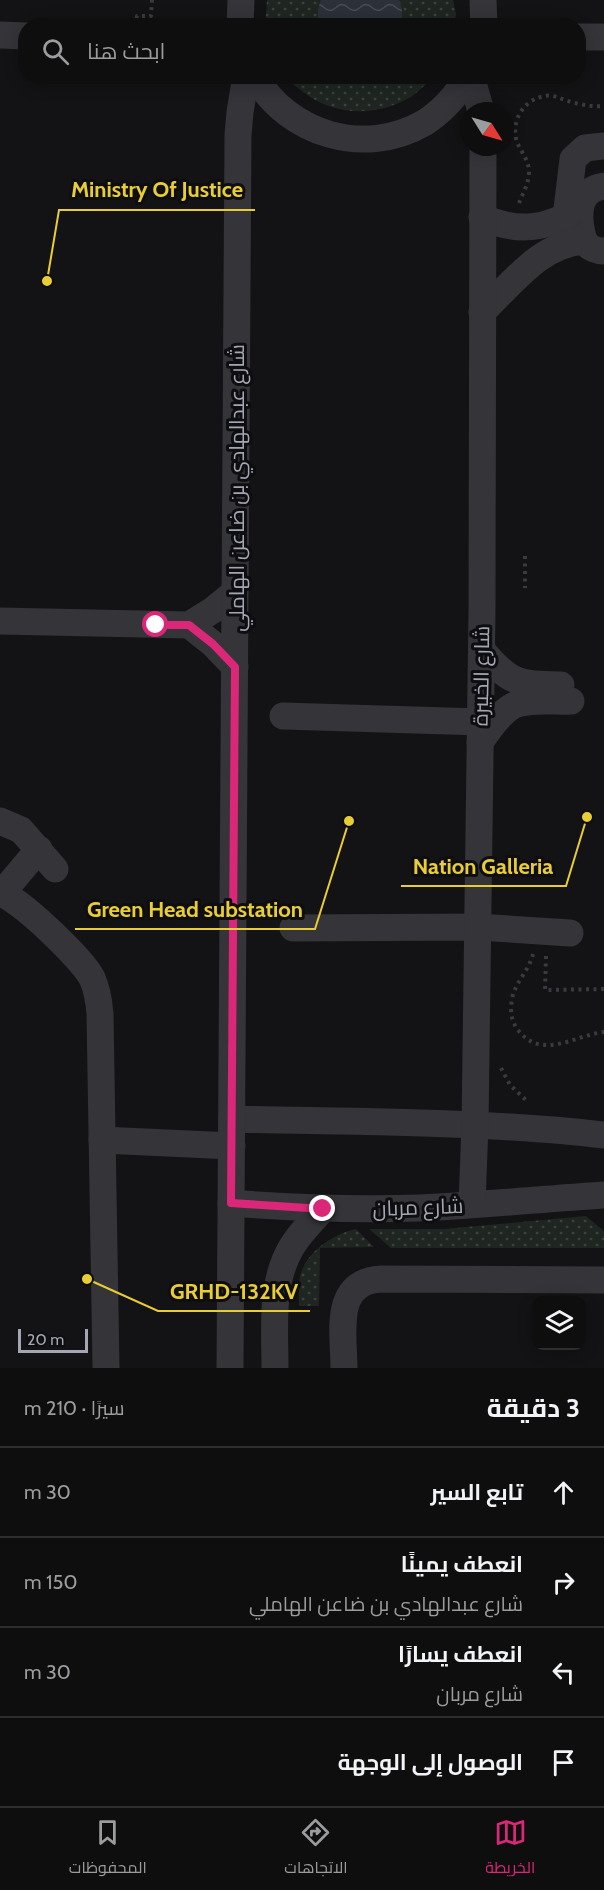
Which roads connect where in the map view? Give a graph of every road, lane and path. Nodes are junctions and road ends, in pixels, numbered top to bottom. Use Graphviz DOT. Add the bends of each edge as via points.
graph roads {
  1 [pos="152,0"];
  2 [pos="241,0"];
  3 [pos="483,0"];
  4 [pos="137,18"];
  5 [pos="240,18"];
  6 [pos="484,18"];
  7 [pos="0,35"];
  8 [pos="18,36"];
  9 [pos="586,37"];
  10 [pos="604,37"];
  11 [pos="245,84"];
  12 [pos="261,84"];
  13 [pos="464,84"];
  14 [pos="473,84"];
  15 [pos="478,102"];
  16 [pos="604,106"];
  17 [pos="604,146"];
  18 [pos="483,156"];
  19 [pos="604,186"];
  20 [pos="573,213"];
  21 [pos="482,217"];
  22 [pos="509,226"];
  23 [pos="594,246"];
  24 [pos="482,312"];
  25 [pos="525,556"];
  26 [pos="525,588"];
  27 [pos="235,592"];
  28 [pos="0,621"];
  29 [pos="189,625"];
  30 [pos="482,650"];
  31 [pos="235,667"];
  32 [pos="283,716"];
  33 [pos="480,732"];
  34 [pos="0,821"];
  35 [pos="1,893"];
  36 [pos="478,927"];
  37 [pos="293,928"];
  38 [pos="570,933"];
  39 [pos="533,952"];
  40 [pos="546,956"];
  41 [pos="604,989"];
  42 [pos="604,1032"];
  43 [pos="499,1058"];
  44 [pos="532,1104"];
  45 [pos="232,1119"];
  46 [pos="475,1125"];
  47 [pos="604,1135"];
  48 [pos="102,1140"];
  49 [pos="232,1146"];
  50 [pos="604,1195"];
  51 [pos="231,1203"];
  52 [pos="472,1204"];
  53 [pos="323,1209"];
  54 [pos="604,1280"];
  55 [pos="106,1368"];
  56 [pos="230,1368"];
  57 [pos="275,1368"];
  58 [pos="344,1368"];
  1 -- 4 [label="path" via="151,16"];
  2 -- 5 [label="street"];
  3 -- 6 [label="street"];
  7 -- 8 [label="street"];
  9 -- 10 [label="street"];
  11 -- 27 [label="street, شارع عبدالهادي بن ضاعن الهاملي" via="238,135"];
  12 -- 13 [label="street" via="275,104 292,118 313,130 357,140 380,138 424,123"];
  14 -- 15 [label="street"];
  16 -- 22 [label="path" via="586,106 554,95 526,104 515,132 529,172"];
  17 -- 20 [label="street" via="585,148 573,159"];
  18 -- 21 [label="street, شارع الخبيرة"];
  19 -- 20 [label="street" via="585,194"];
  20 -- 22 [label="street" via="539,227"];
  20 -- 23 [label="street"];
  21 -- 22 [label="street"];
  21 -- 24 [label="street, شارع الخبيرة"];
  23 -- 24 [label="street" via="563,245 542,255"];
  24 -- 30 [label="street, شارع الخبيرة"];
  25 -- 26 [label="path"];
  27 -- 29 [label="street"];
  27 -- 31 [label="street, شارع عبدالهادي بن ضاعن الهاملي"];
  28 -- 29 [label="street"];
  29 -- 31 [label="street"];
  30 -- 33 [label="street, شارع الخبيرة"];
  30 -- 33 [label="street" via="510,679 571,693 521,702"];
  31 -- 45 [label="street, شارع عبدالهادي بن ضاعن الهاملي"];
  32 -- 33 [label="street"];
  33 -- 36 [label="street, شارع الخبيرة"];
  34 -- 35 [label="street" via="21,830 47,859"];
  35 -- 48 [label="street" via="18,903 79,960 95,985 100,1014"];
  36 -- 37 [label="street"];
  36 -- 38 [label="street"];
  36 -- 46 [label="street, شارع الخبيرة"];
  39 -- 42 [label="path" via="511,1001 512,1021 520,1032 549,1046"];
  40 -- 41 [label="path" via="545,990"];
  43 -- 44 [label="path" via="510,1085"];
  45 -- 46 [label="street"];
  45 -- 49 [label="street, شارع عبدالهادي بن ضاعن الهاملي"];
  46 -- 47 [label="street"];
  46 -- 52 [label="street, شارع الخبيرة"];
  48 -- 49 [label="street"];
  48 -- 55 [label="street"];
  49 -- 51 [label="street, شارع عبدالهادي بن ضاعن الهاملي"];
  50 -- 52 [label="street, شارع مربان"];
  51 -- 53 [label="street, شارع مربان"];
  51 -- 56 [label="street, شارع عبدالهادي بن ضاعن الهاملي"];
  52 -- 53 [label="street, شارع مربان"];
  53 -- 57 [label="street" via="290,1249 278,1280"];
  54 -- 58 [label="street" via="364,1282 351,1293 344,1308"];
}
